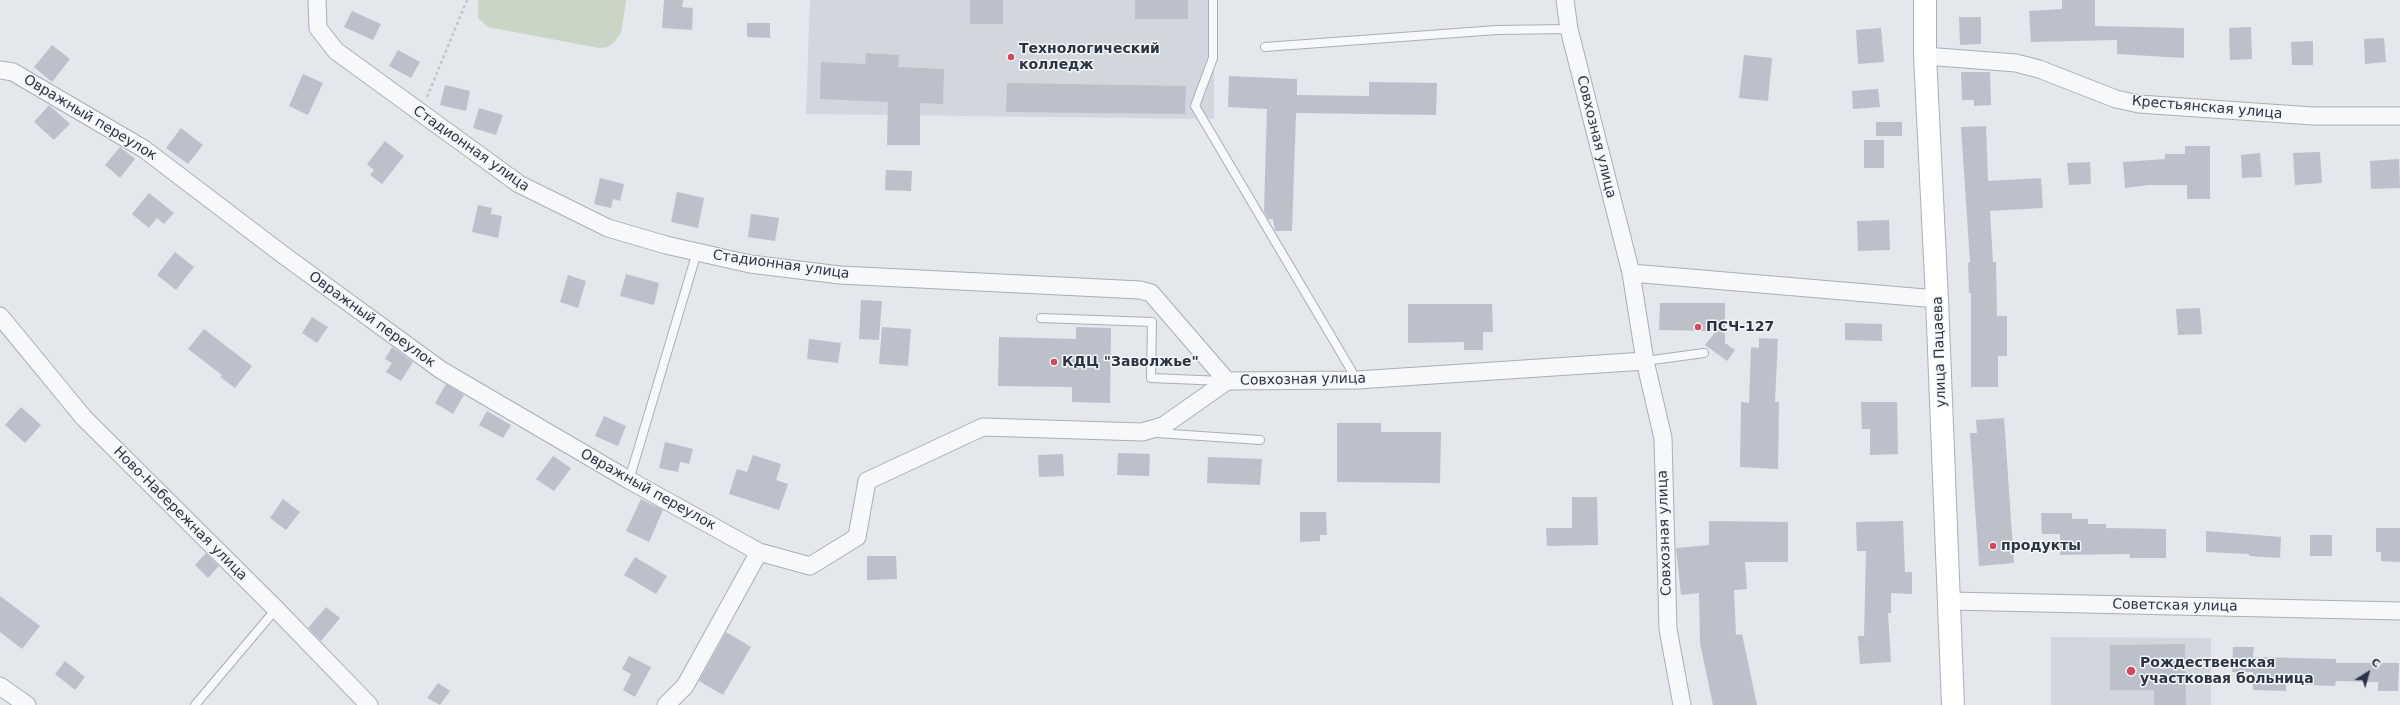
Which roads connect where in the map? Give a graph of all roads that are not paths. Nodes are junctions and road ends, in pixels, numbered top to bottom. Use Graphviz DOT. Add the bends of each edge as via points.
graph roads {
  1 [pos="317,0"];
  2 [pos="1213,0"];
  3 [pos="1565,0"];
  4 [pos="1925,0"];
  5 [pos="1569,29"];
  6 [pos="1265,47"];
  7 [pos="1925,56"];
  8 [pos="0,70"];
  9 [pos="2400,116"];
  10 [pos="697,252"];
  11 [pos="1631,273"];
  12 [pos="1937,299"];
  13 [pos="0,316"];
  14 [pos="1041,318"];
  15 [pos="1704,353"];
  16 [pos="1645,361"];
  17 [pos="1357,380"];
  18 [pos="1228,382"];
  19 [pos="1142,432"];
  20 [pos="1260,440"];
  21 [pos="629,480"];
  22 [pos="867,481"];
  23 [pos="759,552"];
  24 [pos="1950,601"];
  25 [pos="276,609"];
  26 [pos="2400,611"];
  27 [pos="0,686"];
  28 [pos="27,705"];
  29 [pos="194,705"];
  30 [pos="369,705"];
  31 [pos="666,705"];
  32 [pos="1682,705"];
  33 [pos="1953,705"];
  34 [pos="1965,705"];
  1 -- 10 [label="street, Стадионная улица" via="318,28 336,50 420,114 519,184 608,228"];
  2 -- 17 [label="lane" via="1213,58 1195,106"];
  3 -- 5 [label="street, Совхозная улица"];
  4 -- 7 [label="street, улица Пацаева"];
  5 -- 6 [label="lane" via="1497,30"];
  5 -- 11 [label="street, Совхозная улица"];
  7 -- 9 [label="street, Крестьянская улица" via="2016,63 2039,69 2116,99 2139,104 2312,116"];
  7 -- 12 [label="street, улица Пацаева"];
  8 -- 21 [label="street, Овражный переулок" via="13,72 144,149 441,370"];
  10 -- 18 [label="street, Стадионная улица" via="750,264 840,275 1140,290 1151,293"];
  10 -- 21 [label="lane"];
  11 -- 12 [label="street"];
  11 -- 16 [label="street, Совхозная улица"];
  12 -- 24 [label="street, улица Пацаева"];
  13 -- 25 [label="street, Ново-Набережная улица" via="84,418"];
  14 -- 18 [label="lane" via="1152,322 1151,378"];
  15 -- 16 [label="lane"];
  16 -- 17 [label="street, Совхозная улица"];
  16 -- 32 [label="street, Совхозная улица" via="1663,438 1668,629"];
  17 -- 18 [label="street, Совхозная улица"];
  18 -- 19 [label="street, Совхозная улица" via="1163,426"];
  19 -- 20 [label="lane"];
  19 -- 22 [label="street, Совхозная улица" via="983,427"];
  21 -- 23 [label="street, Овражный переулок"];
  22 -- 23 [label="street, Овражный переулок" via="857,537 810,566"];
  23 -- 31 [label="street" via="685,686"];
  24 -- 26 [label="street, Советская улица"];
  24 -- 33 [label="street, улица Пацаева"];
  25 -- 29 [label="lane"];
  25 -- 30 [label="street, Ново-Набережная улица"];
  27 -- 28 [label="street"];
  33 -- 34 [label="lane"];
}
